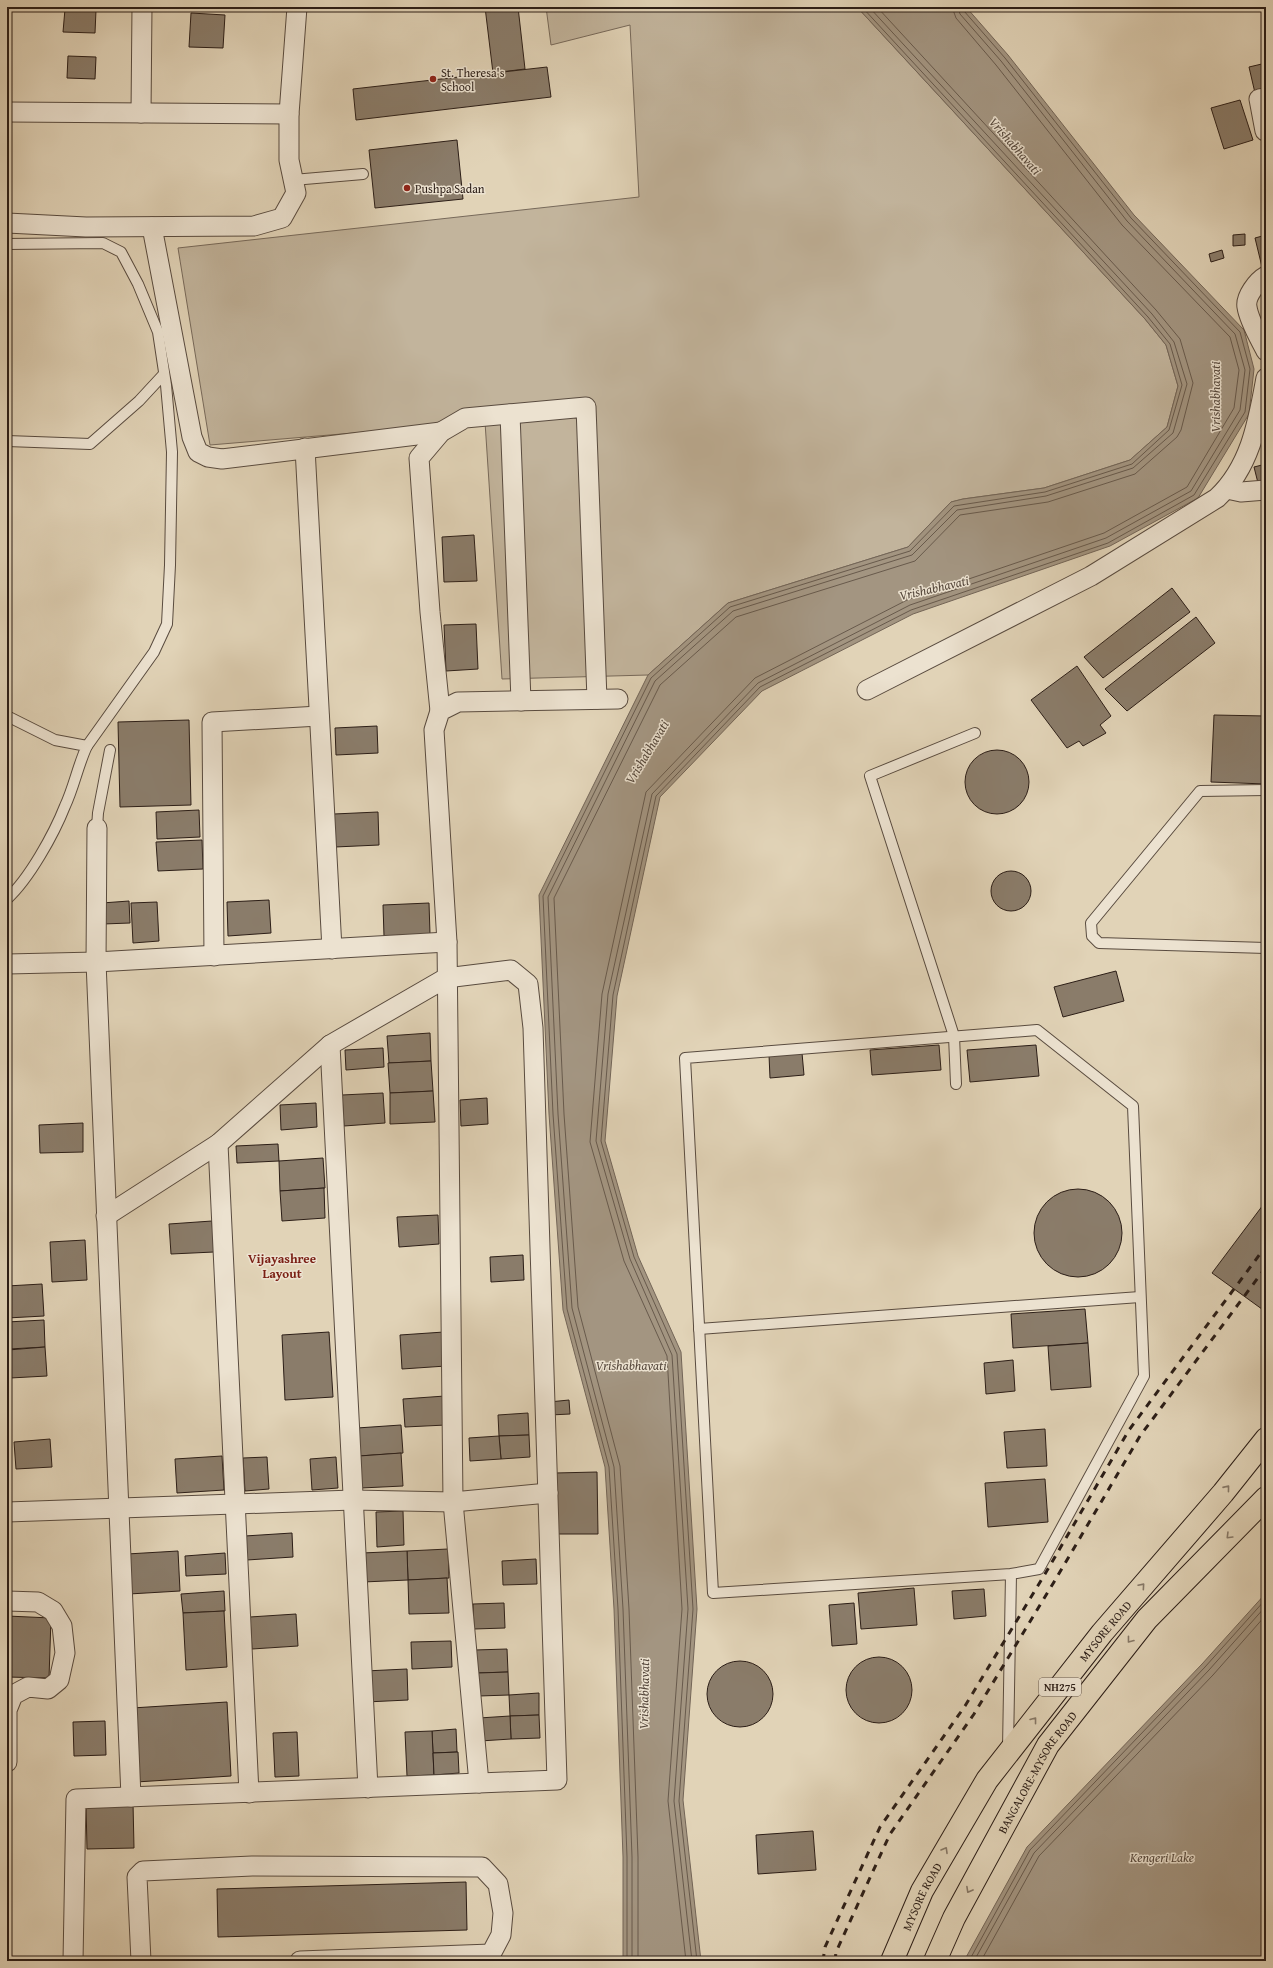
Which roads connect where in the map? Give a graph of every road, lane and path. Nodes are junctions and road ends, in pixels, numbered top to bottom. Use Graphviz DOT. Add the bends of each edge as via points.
graph roads {
  1 [pos="142,7"];
  2 [pos="297,7"];
  3 [pos="1266,98"];
  4 [pos="7,112"];
  5 [pos="141,113"];
  6 [pos="289,114"];
  7 [pos="1265,131"];
  8 [pos="363,174"];
  9 [pos="293,180"];
  10 [pos="7,223"];
  11 [pos="152,227"];
  12 [pos="7,244"];
  13 [pos="1266,276"];
  14 [pos="1266,351"];
  15 [pos="164,374"];
  16 [pos="1266,378"];
  17 [pos="510,414"];
  18 [pos="441,432"];
  19 [pos="7,441"];
  20 [pos="305,448"];
  21 [pos="1227,489"];
  22 [pos="1266,490"];
  23 [pos="867,690"];
  24 [pos="597,699"];
  25 [pos="618,699"];
  26 [pos="521,700"];
  27 [pos="440,712"];
  28 [pos="7,716"];
  29 [pos="319,716"];
  30 [pos="976,733"];
  31 [pos="87,746"];
  32 [pos="110,750"];
  33 [pos="1266,790"];
  34 [pos="97,828"];
  35 [pos="7,899"];
  36 [pos="447,942"];
  37 [pos="1266,948"];
  38 [pos="332,949"];
  39 [pos="214,956"];
  40 [pos="96,962"];
  41 [pos="7,964"];
  42 [pos="446,978"];
  43 [pos="954,1036"];
  44 [pos="330,1045"];
  45 [pos="956,1084"];
  46 [pos="218,1144"];
  47 [pos="106,1216"];
  48 [pos="1140,1297"];
  49 [pos="699,1329"];
  50 [pos="1266,1439"];
  51 [pos="548,1493"];
  52 [pos="1266,1498"];
  53 [pos="353,1500"];
  54 [pos="453,1502"];
  55 [pos="236,1505"];
  56 [pos="119,1509"];
  57 [pos="7,1512"];
  58 [pos="1011,1574"];
  59 [pos="7,1601"];
  60 [pos="1008,1752"];
  61 [pos="7,1762"];
  62 [pos="479,1783"];
  63 [pos="368,1788"];
  64 [pos="249,1793"];
  65 [pos="131,1797"];
  66 [pos="73,1961"];
  67 [pos="142,1961"];
  68 [pos="300,1961"];
  69 [pos="892,1961"];
  70 [pos="935,1961"];
  1 -- 5 [label="street"];
  2 -- 6 [label="street"];
  3 -- 7 [label="street" via="1259,99"];
  4 -- 5 [label="street"];
  5 -- 6 [label="street"];
  6 -- 9 [label="street" via="289,160"];
  8 -- 9 [label="lane"];
  9 -- 11 [label="street" via="296,193 282,218 254,226"];
  10 -- 11 [label="street"];
  11 -- 20 [label="street" via="192,438 198,452 222,459"];
  12 -- 15 [label="lane" via="103,243 121,252 158,332"];
  13 -- 14 [label="street" via="1252,290 1246,306"];
  15 -- 19 [label="lane" via="139,401 90,444"];
  15 -- 31 [label="lane" via="172,452 167,624 154,652"];
  16 -- 21 [label="street" via="1255,433"];
  17 -- 18 [label="street" via="465,418"];
  17 -- 24 [label="street" via="586,407"];
  17 -- 26 [label="street"];
  18 -- 20 [label="street"];
  18 -- 27 [label="street" via="419,458"];
  20 -- 29 [label="street"];
  21 -- 22 [label="street" via="1241,492"];
  21 -- 23 [label="street" via="1217,498 1091,576"];
  24 -- 25 [label="street"];
  24 -- 26 [label="street"];
  26 -- 27 [label="street" via="458,702"];
  27 -- 36 [label="street" via="434,730"];
  28 -- 31 [label="lane" via="54,740"];
  29 -- 38 [label="street"];
  29 -- 39 [label="street" via="212,722"];
  30 -- 43 [label="lane" via="870,776"];
  31 -- 35 [label="lane" via="65,806 41,854 17,890"];
  32 -- 34 [label="lane"];
  33 -- 37 [label="lane" via="1200,791 1091,923 1092,936 1100,943"];
  34 -- 40 [label="street"];
  36 -- 38 [label="street"];
  36 -- 42 [label="street"];
  38 -- 39 [label="street"];
  39 -- 40 [label="street"];
  40 -- 41 [label="street"];
  40 -- 47 [label="street"];
  42 -- 44 [label="street"];
  42 -- 51 [label="street" via="511,970 528,984 533,1028"];
  42 -- 54 [label="street"];
  43 -- 45 [label="lane"];
  43 -- 48 [label="lane" via="1037,1030 1133,1106"];
  43 -- 49 [label="lane" via="685,1058"];
  44 -- 46 [label="street"];
  44 -- 53 [label="street"];
  46 -- 47 [label="street"];
  46 -- 55 [label="street"];
  47 -- 56 [label="street"];
  48 -- 49 [label="lane"];
  48 -- 58 [label="lane" via="1144,1376 1040,1569"];
  49 -- 58 [label="lane" via="713,1592"];
  60 -- 50 [label="highway, MYSORE ROAD / NH275, one-way" via="1102,1633"];
  51 -- 54 [label="street"];
  51 -- 62 [label="street" via="556,1780"];
  52 -- 70 [label="highway, BANGALORE-MYSORE ROAD / NH275, one-way" via="1147,1619 1048,1745 954,1918"];
  53 -- 54 [label="street"];
  53 -- 55 [label="street"];
  53 -- 63 [label="street"];
  54 -- 62 [label="street"];
  55 -- 56 [label="street"];
  55 -- 64 [label="street"];
  56 -- 57 [label="street"];
  56 -- 65 [label="street"];
  58 -- 60 [label="lane"];
  59 -- 61 [label="street" via="38,1602 53,1611 62,1626 65,1653 59,1680 48,1688 28,1687 13,1695 7,1710"];
  69 -- 60 [label="highway, MYSORE ROAD / NH275, one-way" via="922,1891 987,1780"];
  62 -- 63 [label="street"];
  63 -- 64 [label="street"];
  64 -- 65 [label="street"];
  65 -- 66 [label="street" via="76,1800"];
  67 -- 68 [label="street" via="137,1877 143,1870 252,1866 482,1867 498,1884 503,1913 501,1935 491,1954"];
}
